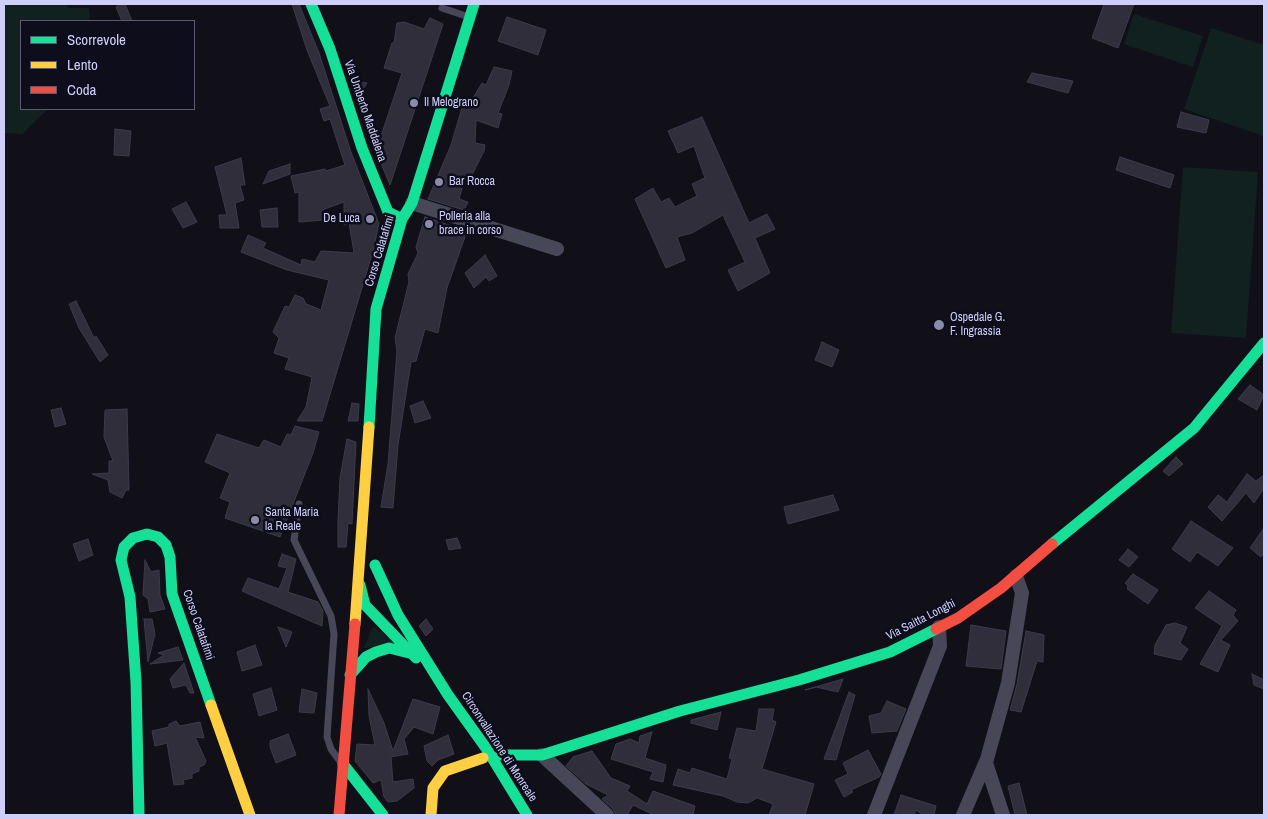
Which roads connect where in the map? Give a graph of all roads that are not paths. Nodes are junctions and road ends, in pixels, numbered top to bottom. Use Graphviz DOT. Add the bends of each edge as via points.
graph roads {
  1 [pos="311,4"];
  2 [pos="474,4"];
  3 [pos="442,8"];
  4 [pos="470,17"];
  5 [pos="412,204"];
  6 [pos="402,219"];
  7 [pos="557,249"];
  8 [pos="1264,343"];
  9 [pos="299,504"];
  10 [pos="364,516"];
  11 [pos="375,565"];
  12 [pos="358,576"];
  13 [pos="1016,576"];
  14 [pos="373,613"];
  15 [pos="398,615"];
  16 [pos="355,626"];
  17 [pos="938,627"];
  18 [pos="413,654"];
  19 [pos="352,658"];
  20 [pos="350,675"];
  21 [pos="448,695"];
  22 [pos="500,755"];
  23 [pos="542,755"];
  24 [pos="483,758"];
  25 [pos="986,763"];
  26 [pos="343,764"];
  27 [pos="139,815"];
  28 [pos="250,815"];
  29 [pos="338,815"];
  30 [pos="383,815"];
  31 [pos="431,815"];
  32 [pos="527,815"];
  33 [pos="607,815"];
  34 [pos="874,815"];
  35 [pos="963,815"];
  36 [pos="1003,815"];
  1 -- 6 [label="street, Via Umberto Maddalena" via="388,212"];
  2 -- 4 [label="street, Corso Calatafimi"];
  3 -- 4 [label="lane"];
  4 -- 5 [label="street, Corso Calatafimi"];
  5 -- 6 [label="street, Corso Calatafimi"];
  5 -- 7 [label="street"];
  6 -- 10 [label="street, Corso Calatafimi" via="376,309"];
  8 -- 13 [label="street, Via Saitta Longhi" via="1194,428"];
  9 -- 26 [label="lane" via="294,540 331,616 334,634 327,736 331,749"];
  10 -- 11 [label="street"];
  10 -- 12 [label="street"];
  11 -- 14 [label="street"];
  11 -- 15 [label="street"];
  12 -- 14 [label="street" via="361,596"];
  12 -- 16 [label="street"];
  13 -- 17 [label="street, Via Saitta Longhi" via="958,618"];
  13 -- 25 [label="street" via="1022,593 1018,627 1008,683"];
  14 -- 15 [label="street"];
  14 -- 16 [label="street" via="361,618"];
  14 -- 18 [label="street"];
  14 -- 19 [label="street"];
  15 -- 21 [label="street"];
  16 -- 19 [label="street"];
  17 -- 23 [label="street, Via Saitta Longhi" via="890,652 680,711"];
  17 -- 34 [label="street" via="940,646"];
  18 -- 20 [label="street" via="389,648 376,652 366,657"];
  18 -- 21 [label="street"];
  19 -- 20 [label="street"];
  20 -- 26 [label="street"];
  21 -- 32 [label="street, Circonvallazione di Monreale" via="486,748"];
  22 -- 23 [label="street, Via Saitta Longhi"];
  23 -- 33 [label="street"];
  24 -- 31 [label="street" via="445,771 433,788"];
  25 -- 35 [label="street"];
  25 -- 36 [label="street"];
  26 -- 29 [label="street"];
  26 -- 30 [label="street"];
  27 -- 28 [label="street, Corso Calatafimi" via="136,682 130,597 121,560 124,547 133,538 147,534 158,537 166,545 170,557 172,594"];
}
